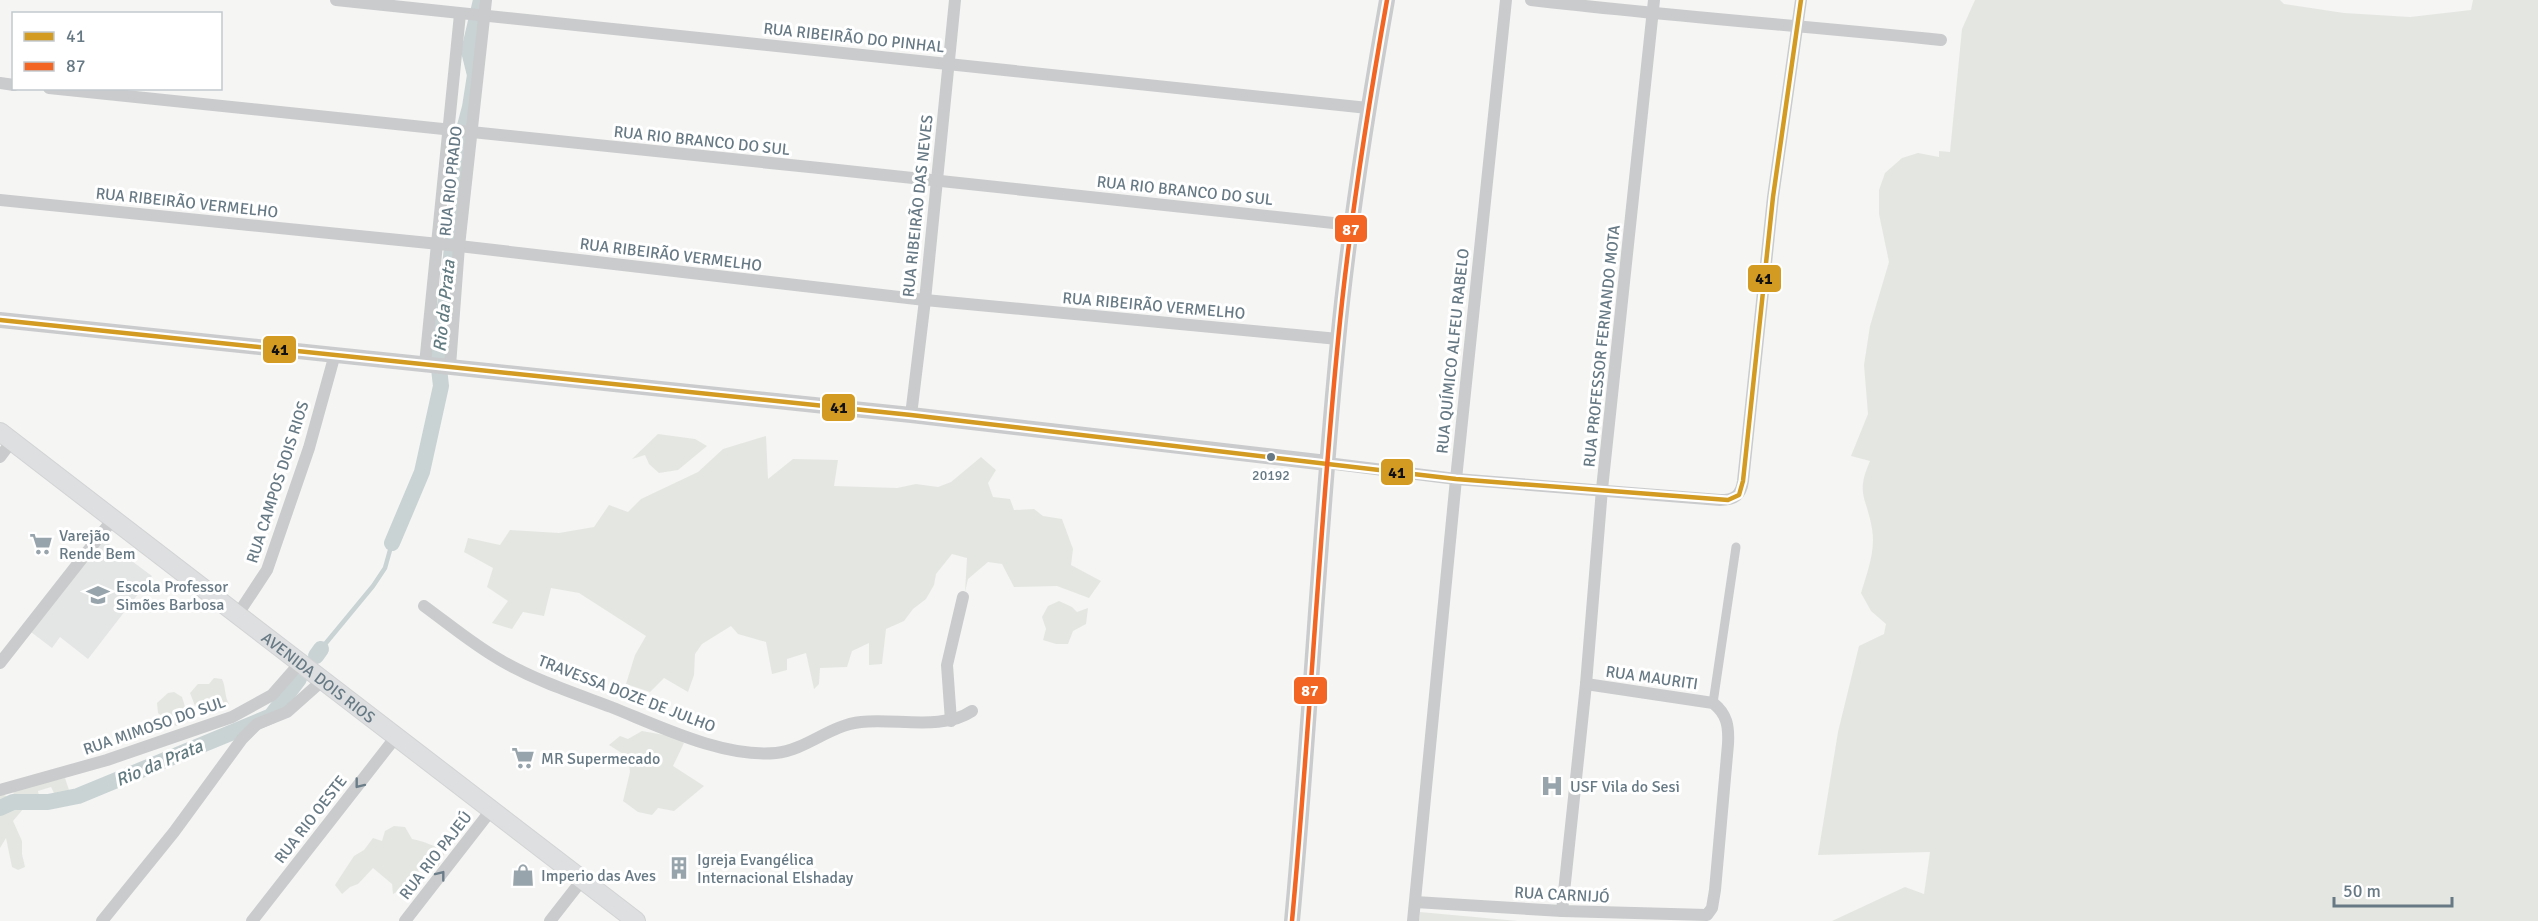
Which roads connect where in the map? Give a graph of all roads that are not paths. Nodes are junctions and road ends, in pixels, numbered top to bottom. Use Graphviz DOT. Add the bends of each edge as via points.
graph roads {
  1 [pos="336,0"];
  2 [pos="486,0"];
  3 [pos="955,0"];
  4 [pos="1387,0"];
  5 [pos="1506,0"];
  6 [pos="1531,0"];
  7 [pos="1654,0"];
  8 [pos="1801,0"];
  9 [pos="462,14"];
  10 [pos="483,14"];
  11 [pos="1652,14"];
  12 [pos="1796,25"];
  13 [pos="1941,40"];
  14 [pos="949,64"];
  15 [pos="68,90"];
  16 [pos="1368,108"];
  17 [pos="451,131"];
  18 [pos="470,133"];
  19 [pos="936,179"];
  20 [pos="0,200"];
  21 [pos="1352,225"];
  22 [pos="438,244"];
  23 [pos="457,246"];
  24 [pos="925,300"];
  25 [pos="0,320"];
  26 [pos="1338,339"];
  27 [pos="335,354"];
  28 [pos="427,364"];
  29 [pos="449,366"];
  30 [pos="910,415"];
  31 [pos="6,437"];
  32 [pos="0,457"];
  33 [pos="1327,463"];
  34 [pos="1456,479"];
  35 [pos="1602,489"];
  36 [pos="113,519"];
  37 [pos="1737,547"];
  38 [pos="963,597"];
  39 [pos="424,606"];
  40 [pos="237,614"];
  41 [pos="301,662"];
  42 [pos="0,663"];
  43 [pos="323,680"];
  44 [pos="1586,684"];
  45 [pos="1713,703"];
  46 [pos="972,711"];
  47 [pos="951,721"];
  48 [pos="395,738"];
  49 [pos="0,790"];
  50 [pos="492,809"];
  51 [pos="582,880"];
  52 [pos="1415,902"];
  53 [pos="1562,911"];
  54 [pos="102,921"];
  55 [pos="252,921"];
  56 [pos="405,921"];
  57 [pos="550,921"];
  58 [pos="636,921"];
  59 [pos="1292,921"];
  60 [pos="1413,921"];
  1 -- 9 [label="street, RUA RIBEIRÃO DO PINHAL"];
  2 -- 10 [label="street, RUA RIO PRADO"];
  3 -- 14 [label="street, RUA RIBEIRÃO DAS NEVES"];
  4 -- 16 [label="street"];
  5 -- 34 [label="street, RUA QUÍMICO ALFEU RABELO"];
  6 -- 11 [label="street"];
  7 -- 11 [label="street, RUA PROFESSOR FERNANDO MOTA"];
  8 -- 12 [label="street"];
  9 -- 10 [label="street, RUA RIBEIRÃO DO PINHAL"];
  9 -- 17 [label="street, RUA RIO PRADO"];
  10 -- 14 [label="street, RUA RIBEIRÃO DO PINHAL"];
  10 -- 18 [label="street, RUA RIO PRADO"];
  11 -- 12 [label="street"];
  11 -- 35 [label="street, RUA PROFESSOR FERNANDO MOTA"];
  12 -- 13 [label="street"];
  12 -- 35 [label="street" via="1742,487 1737,497 1728,500"];
  14 -- 16 [label="street, RUA RIBEIRÃO DO PINHAL"];
  14 -- 19 [label="street, RUA RIBEIRÃO DAS NEVES"];
  15 -- 17 [label="street, RUA RIO BRANCO DO SUL"];
  16 -- 21 [label="street"];
  17 -- 18 [label="street, RUA RIO BRANCO DO SUL"];
  17 -- 22 [label="street, RUA RIO PRADO"];
  18 -- 19 [label="street, RUA RIO BRANCO DO SUL"];
  18 -- 23 [label="street, RUA RIO PRADO"];
  19 -- 21 [label="street, RUA RIO BRANCO DO SUL"];
  19 -- 24 [label="street, RUA RIBEIRÃO DAS NEVES"];
  20 -- 22 [label="street, RUA RIBEIRÃO VERMELHO"];
  21 -- 26 [label="street"];
  22 -- 23 [label="street, RUA RIBEIRÃO VERMELHO"];
  22 -- 28 [label="street, RUA RIO PRADO"];
  23 -- 24 [label="street, RUA RIBEIRÃO VERMELHO"];
  23 -- 29 [label="street, RUA RIO PRADO"];
  24 -- 26 [label="street, RUA RIBEIRÃO VERMELHO"];
  24 -- 30 [label="street, RUA RIBEIRÃO DAS NEVES"];
  25 -- 27 [label="street"];
  26 -- 33 [label="street"];
  27 -- 28 [label="street"];
  27 -- 40 [label="street, RUA CAMPOS DOIS RIOS" via="309,448 267,570"];
  28 -- 29 [label="street"];
  29 -- 30 [label="street"];
  30 -- 33 [label="street"];
  31 -- 32 [label="street"];
  31 -- 36 [label="main road, AVENIDA DOIS RIOS"];
  33 -- 34 [label="street"];
  33 -- 59 [label="street"];
  34 -- 35 [label="street"];
  34 -- 52 [label="street, RUA QUÍMICO ALFEU RABELO"];
  35 -- 44 [label="street, RUA PROFESSOR FERNANDO MOTA"];
  36 -- 40 [label="main road, AVENIDA DOIS RIOS"];
  36 -- 42 [label="street"];
  37 -- 45 [label="street"];
  38 -- 47 [label="street" via="947,670"];
  39 -- 47 [label="street, TRAVESSA DOZE DE JULHO" via="517,669 584,699 736,750 788,751 857,722"];
  40 -- 41 [label="main road, AVENIDA DOIS RIOS"];
  41 -- 43 [label="main road, AVENIDA DOIS RIOS"];
  41 -- 49 [label="street, RUA MIMOSO DO SUL" via="272,695 232,717 107,760"];
  43 -- 48 [label="main road, AVENIDA DOIS RIOS"];
  43 -- 54 [label="street" via="287,712 257,724 242,739"];
  44 -- 45 [label="street, RUA MAURITI"];
  44 -- 53 [label="street, RUA PROFESSOR FERNANDO MOTA"];
  45 -- 53 [label="street, RUA CARNIJÓ" via="1724,715 1728,734 1715,890 1707,915"];
  46 -- 47 [label="street, TRAVESSA DOZE DE JULHO"];
  48 -- 50 [label="main road, AVENIDA DOIS RIOS"];
  48 -- 55 [label="street, RUA RIO OESTE, one-way"];
  50 -- 51 [label="main road, AVENIDA DOIS RIOS"];
  56 -- 50 [label="street, RUA RIO PAJEÚ, one-way"];
  51 -- 57 [label="street"];
  51 -- 58 [label="main road, AVENIDA DOIS RIOS"];
  52 -- 53 [label="street, RUA CARNIJÓ"];
  52 -- 60 [label="street, RUA QUÍMICO ALFEU RABELO"];
}
